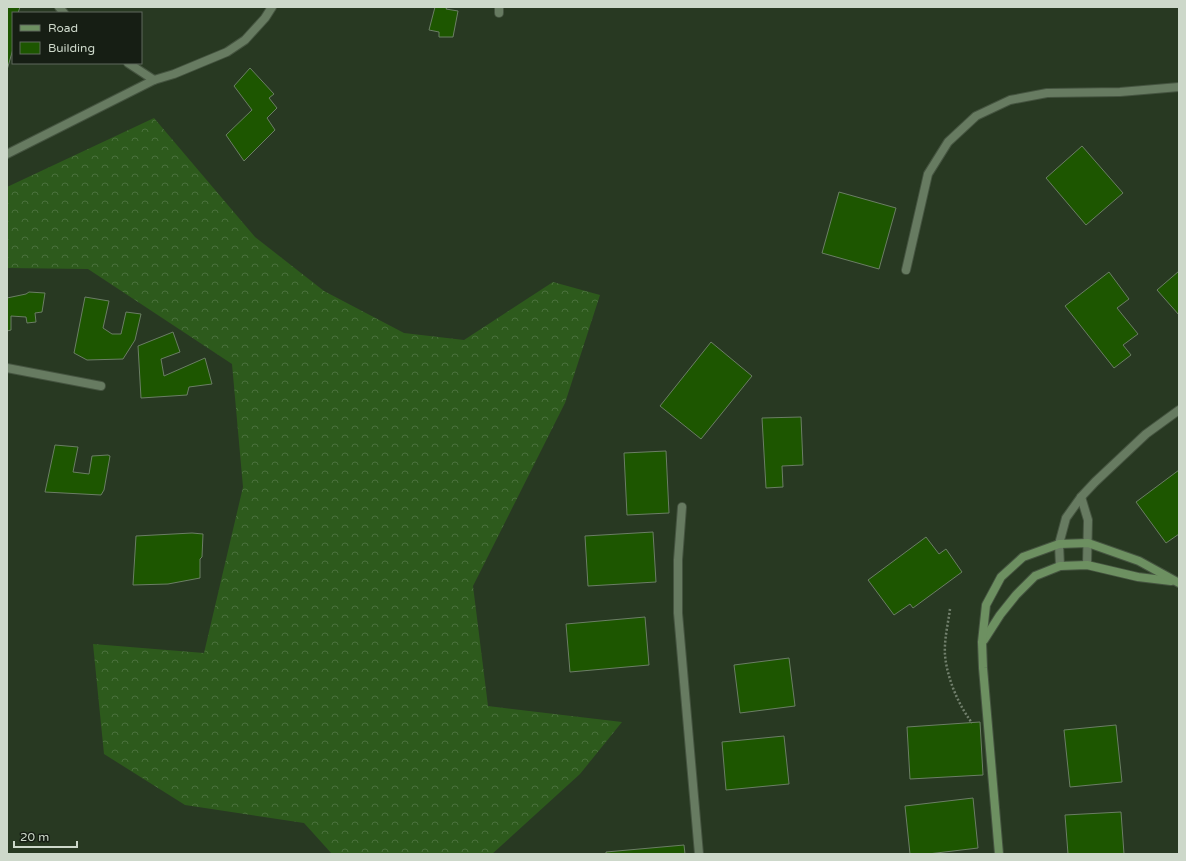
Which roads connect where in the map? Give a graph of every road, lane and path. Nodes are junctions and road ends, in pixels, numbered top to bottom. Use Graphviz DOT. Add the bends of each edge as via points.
graph roads {
  1 [pos="272,7"];
  2 [pos="130,64"];
  3 [pos="154,80"];
  4 [pos="1179,87"];
  5 [pos="7,154"];
  6 [pos="906,270"];
  7 [pos="7,368"];
  8 [pos="101,386"];
  9 [pos="1179,410"];
  10 [pos="1081,497"];
  11 [pos="682,507"];
  12 [pos="1088,543"];
  13 [pos="1059,544"];
  14 [pos="1087,565"];
  15 [pos="1060,566"];
  16 [pos="1177,583"];
  17 [pos="950,609"];
  18 [pos="982,642"];
  19 [pos="990,745"];
  20 [pos="699,854"];
  21 [pos="999,854"];
  1 -- 3 [label="street" via="245,40 227,52"];
  2 -- 3 [label="street"];
  3 -- 5 [label="street"];
  4 -- 6 [label="street" via="1120,92 1047,93 1010,100 976,116 948,142 928,174"];
  7 -- 8 [label="street"];
  9 -- 10 [label="street" via="1146,434"];
  10 -- 12 [label="street" via="1088,520"];
  10 -- 13 [label="street" via="1066,518"];
  11 -- 20 [label="street" via="678,613"];
  12 -- 13 [label="main road"];
  12 -- 14 [label="street"];
  12 -- 16 [label="main road" via="1139,561"];
  13 -- 15 [label="street"];
  13 -- 18 [label="main road" via="1023,557 1001,577 986,605"];
  14 -- 15 [label="main road"];
  14 -- 16 [label="main road"];
  15 -- 18 [label="main road" via="1035,576 1016,594"];
  17 -- 19 [label="path" via="945,654 948,673 968,717"];
  18 -- 19 [label="main road"];
  19 -- 21 [label="main road"];
}
